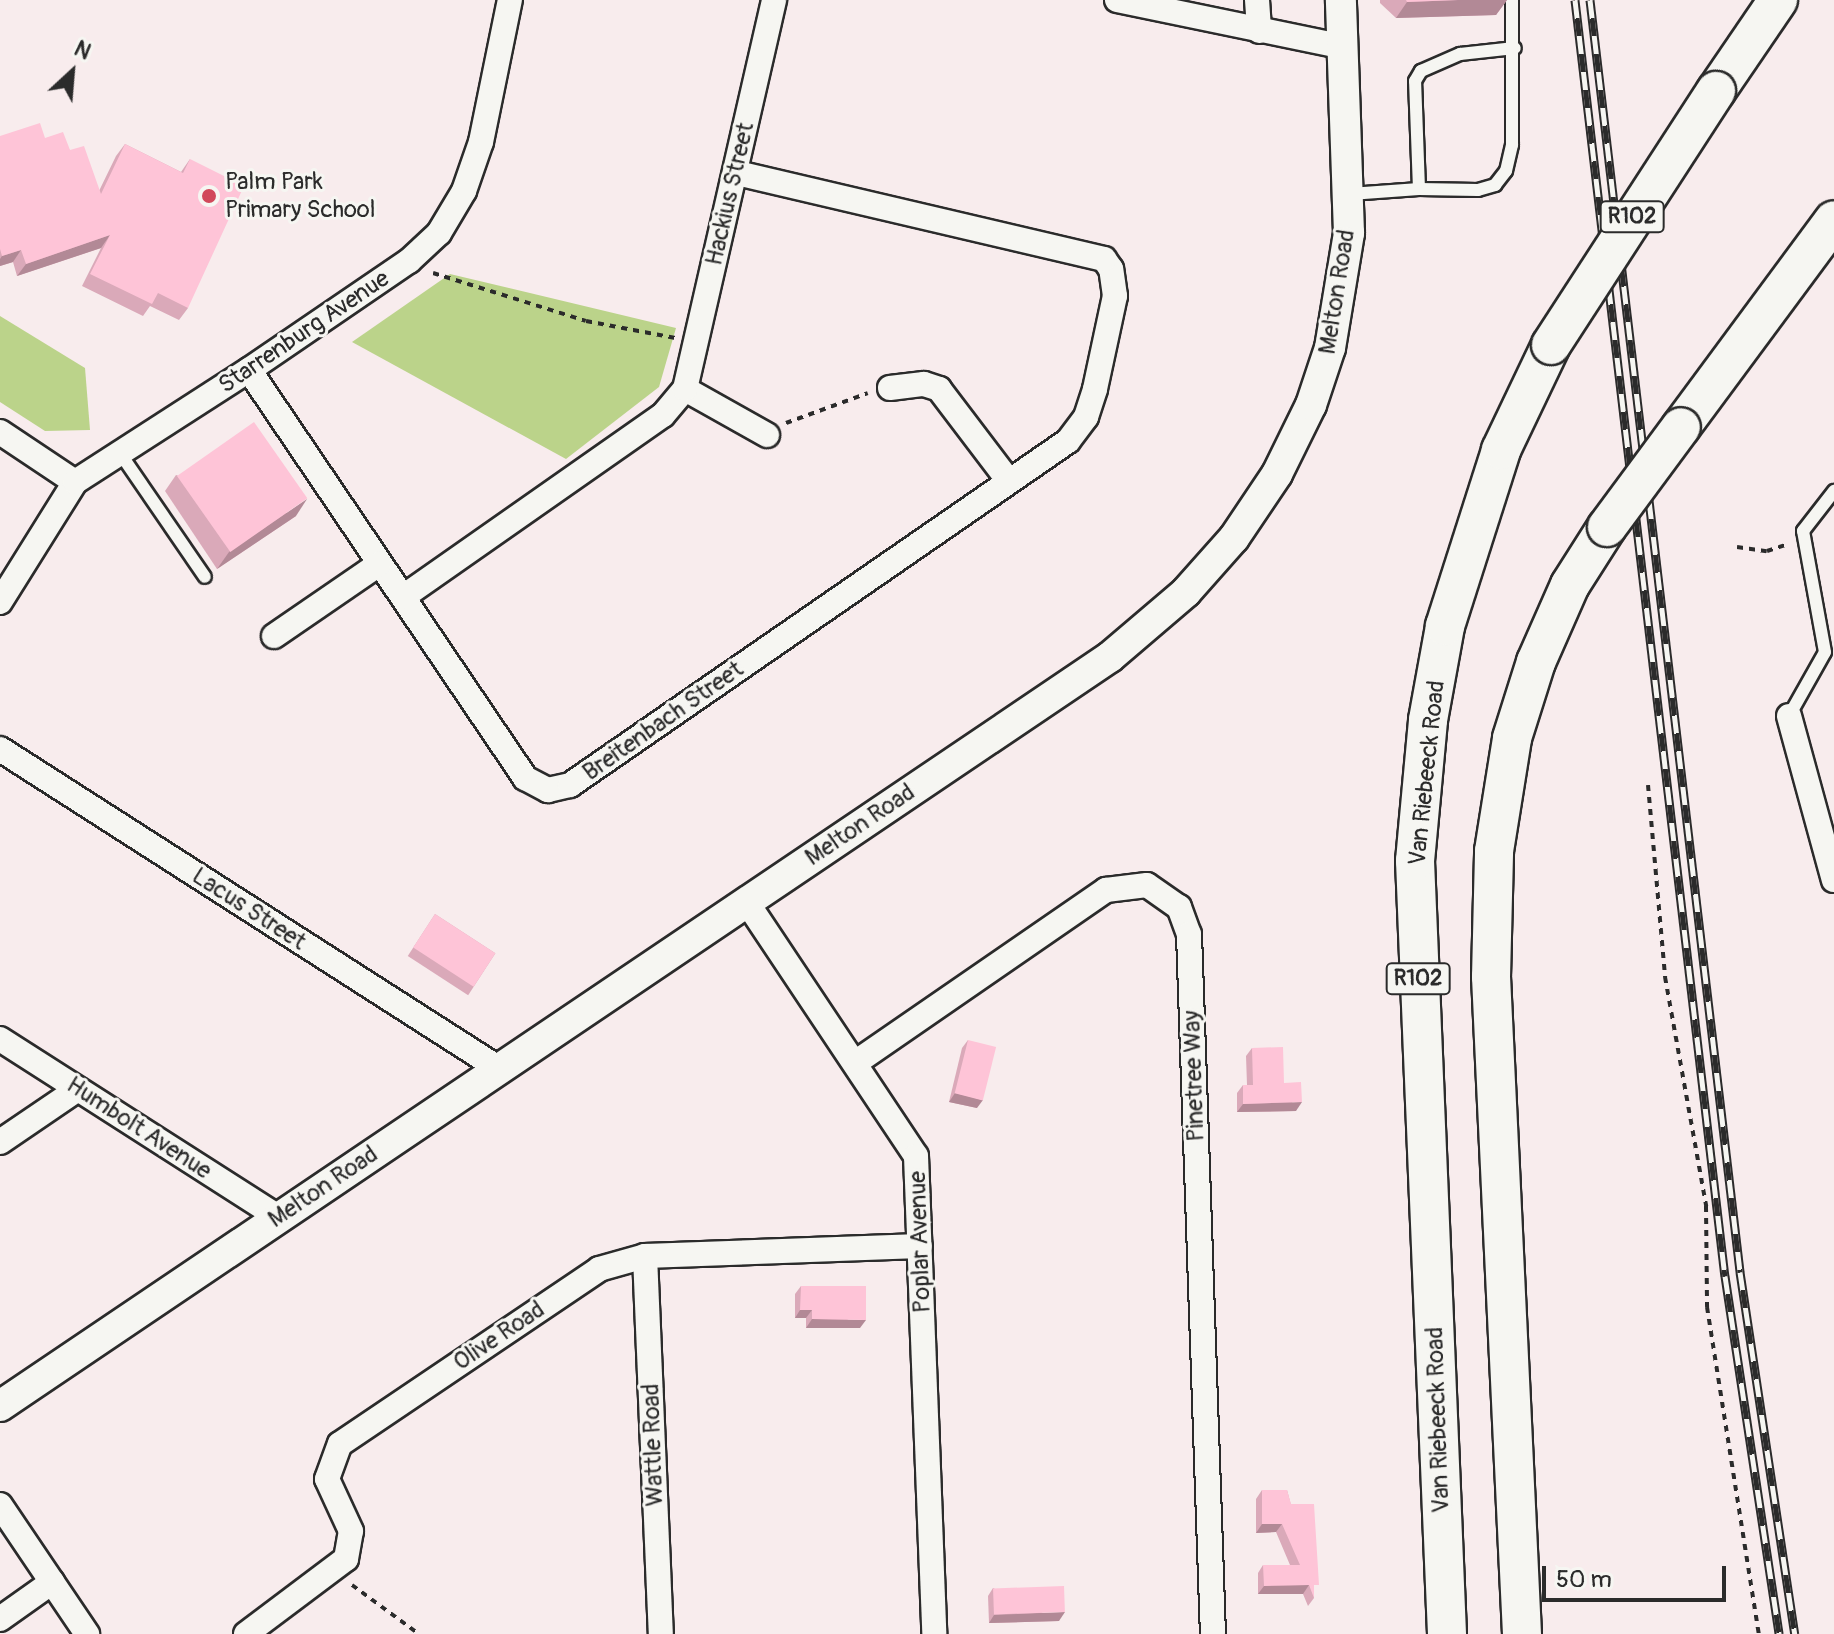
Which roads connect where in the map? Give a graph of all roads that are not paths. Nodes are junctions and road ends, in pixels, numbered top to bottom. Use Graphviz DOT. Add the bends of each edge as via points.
graph roads {
  1 [pos="510,0"];
  2 [pos="774,0"];
  3 [pos="1117,0"];
  4 [pos="1257,0"];
  5 [pos="1341,0"];
  6 [pos="1512,0"];
  7 [pos="1778,0"];
  8 [pos="1259,31"];
  9 [pos="1343,47"];
  10 [pos="1515,48"];
  11 [pos="736,173"];
  12 [pos="1419,189"];
  13 [pos="1350,194"];
  14 [pos="1834,220"];
  15 [pos="249,370"];
  16 [pos="890,388"];
  17 [pos="685,389"];
  18 [pos="0,432"];
  19 [pos="767,435"];
  20 [pos="120,453"];
  21 [pos="1008,480"];
  22 [pos="75,482"];
  23 [pos="1834,491"];
  24 [pos="379,564"];
  25 [pos="205,577"];
  26 [pos="403,597"];
  27 [pos="0,602"];
  28 [pos="274,636"];
  29 [pos="1789,716"];
  30 [pos="0,749"];
  31 [pos="1834,880"];
  32 [pos="746,901"];
  33 [pos="0,1039"];
  34 [pos="855,1063"];
  35 [pos="498,1068"];
  36 [pos="78,1089"];
  37 [pos="0,1142"];
  38 [pos="278,1217"];
  39 [pos="920,1246"];
  40 [pos="645,1256"];
  41 [pos="0,1406"];
  42 [pos="0,1505"];
  43 [pos="52,1582"];
  44 [pos="0,1619"];
  45 [pos="87,1634"];
  46 [pos="246,1634"];
  47 [pos="661,1634"];
  48 [pos="934,1634"];
  49 [pos="1213,1634"];
  50 [pos="1447,1634"];
  51 [pos="1522,1634"];
  1 -- 15 [label="street, Starrenburg Avenue" via="481,142 464,191 439,233 409,261"];
  2 -- 11 [label="street, Hackius Street"];
  3 -- 8 [label="street"];
  4 -- 8 [label="street"];
  5 -- 9 [label="street, Melton Road"];
  6 -- 10 [label="lane"];
  7 -- 50 [label="main road, Van Riebeeck Road / R102, bridge" via="1551,345 1497,462 1445,626 1428,720 1415,861"];
  8 -- 9 [label="street"];
  9 -- 13 [label="street, Melton Road"];
  10 -- 12 [label="lane" via="1460,54 1417,74"];
  10 -- 12 [label="lane" via="1512,145 1506,171 1495,185 1478,190"];
  11 -- 17 [label="street, Hackius Street"];
  11 -- 21 [label="street, Breitenbach Street" via="1104,259 1116,283 1115,296 1086,417 1068,441"];
  12 -- 13 [label="lane"];
  13 -- 32 [label="street, Melton Road" via="1339,310 1311,405 1277,474 1211,566 1110,657"];
  14 -- 51 [label="main road, bridge" via="1607,527 1570,585 1536,662 1512,738 1494,851 1491,977"];
  15 -- 20 [label="street, Starrenburg Avenue"];
  15 -- 24 [label="street, Breitenbach Street"];
  16 -- 21 [label="street" via="924,384 939,389"];
  17 -- 19 [label="street"];
  17 -- 26 [label="street, Hackius Street" via="663,415"];
  18 -- 22 [label="street"];
  20 -- 22 [label="street, Starrenburg Avenue"];
  20 -- 25 [label="lane"];
  21 -- 26 [label="street, Breitenbach Street" via="583,778 559,789 548,790 525,778"];
  22 -- 27 [label="street, Starrenburg Avenue"];
  23 -- 29 [label="lane" via="1804,536 1825,652"];
  24 -- 26 [label="street, Breitenbach Street"];
  24 -- 28 [label="street"];
  29 -- 31 [label="street"];
  30 -- 35 [label="street, Lacus Street"];
  32 -- 34 [label="street, Poplar Avenue"];
  32 -- 35 [label="street, Melton Road"];
  33 -- 36 [label="street, Humbolt Avenue"];
  34 -- 39 [label="street, Poplar Avenue" via="916,1156"];
  34 -- 49 [label="street, Pinetree Way" via="1106,890 1147,885 1179,907 1189,934"];
  35 -- 38 [label="street, Melton Road"];
  36 -- 37 [label="street"];
  36 -- 38 [label="street, Humbolt Avenue"];
  38 -- 41 [label="street, Melton Road"];
  39 -- 40 [label="street, Olive Road"];
  39 -- 48 [label="street, Poplar Avenue"];
  40 -- 46 [label="street, Olive Road" via="599,1269 340,1444 327,1479 348,1521 351,1541 334,1572"];
  40 -- 47 [label="street, Wattle Road"];
  42 -- 43 [label="street"];
  43 -- 44 [label="street"];
  43 -- 45 [label="street"];
}
